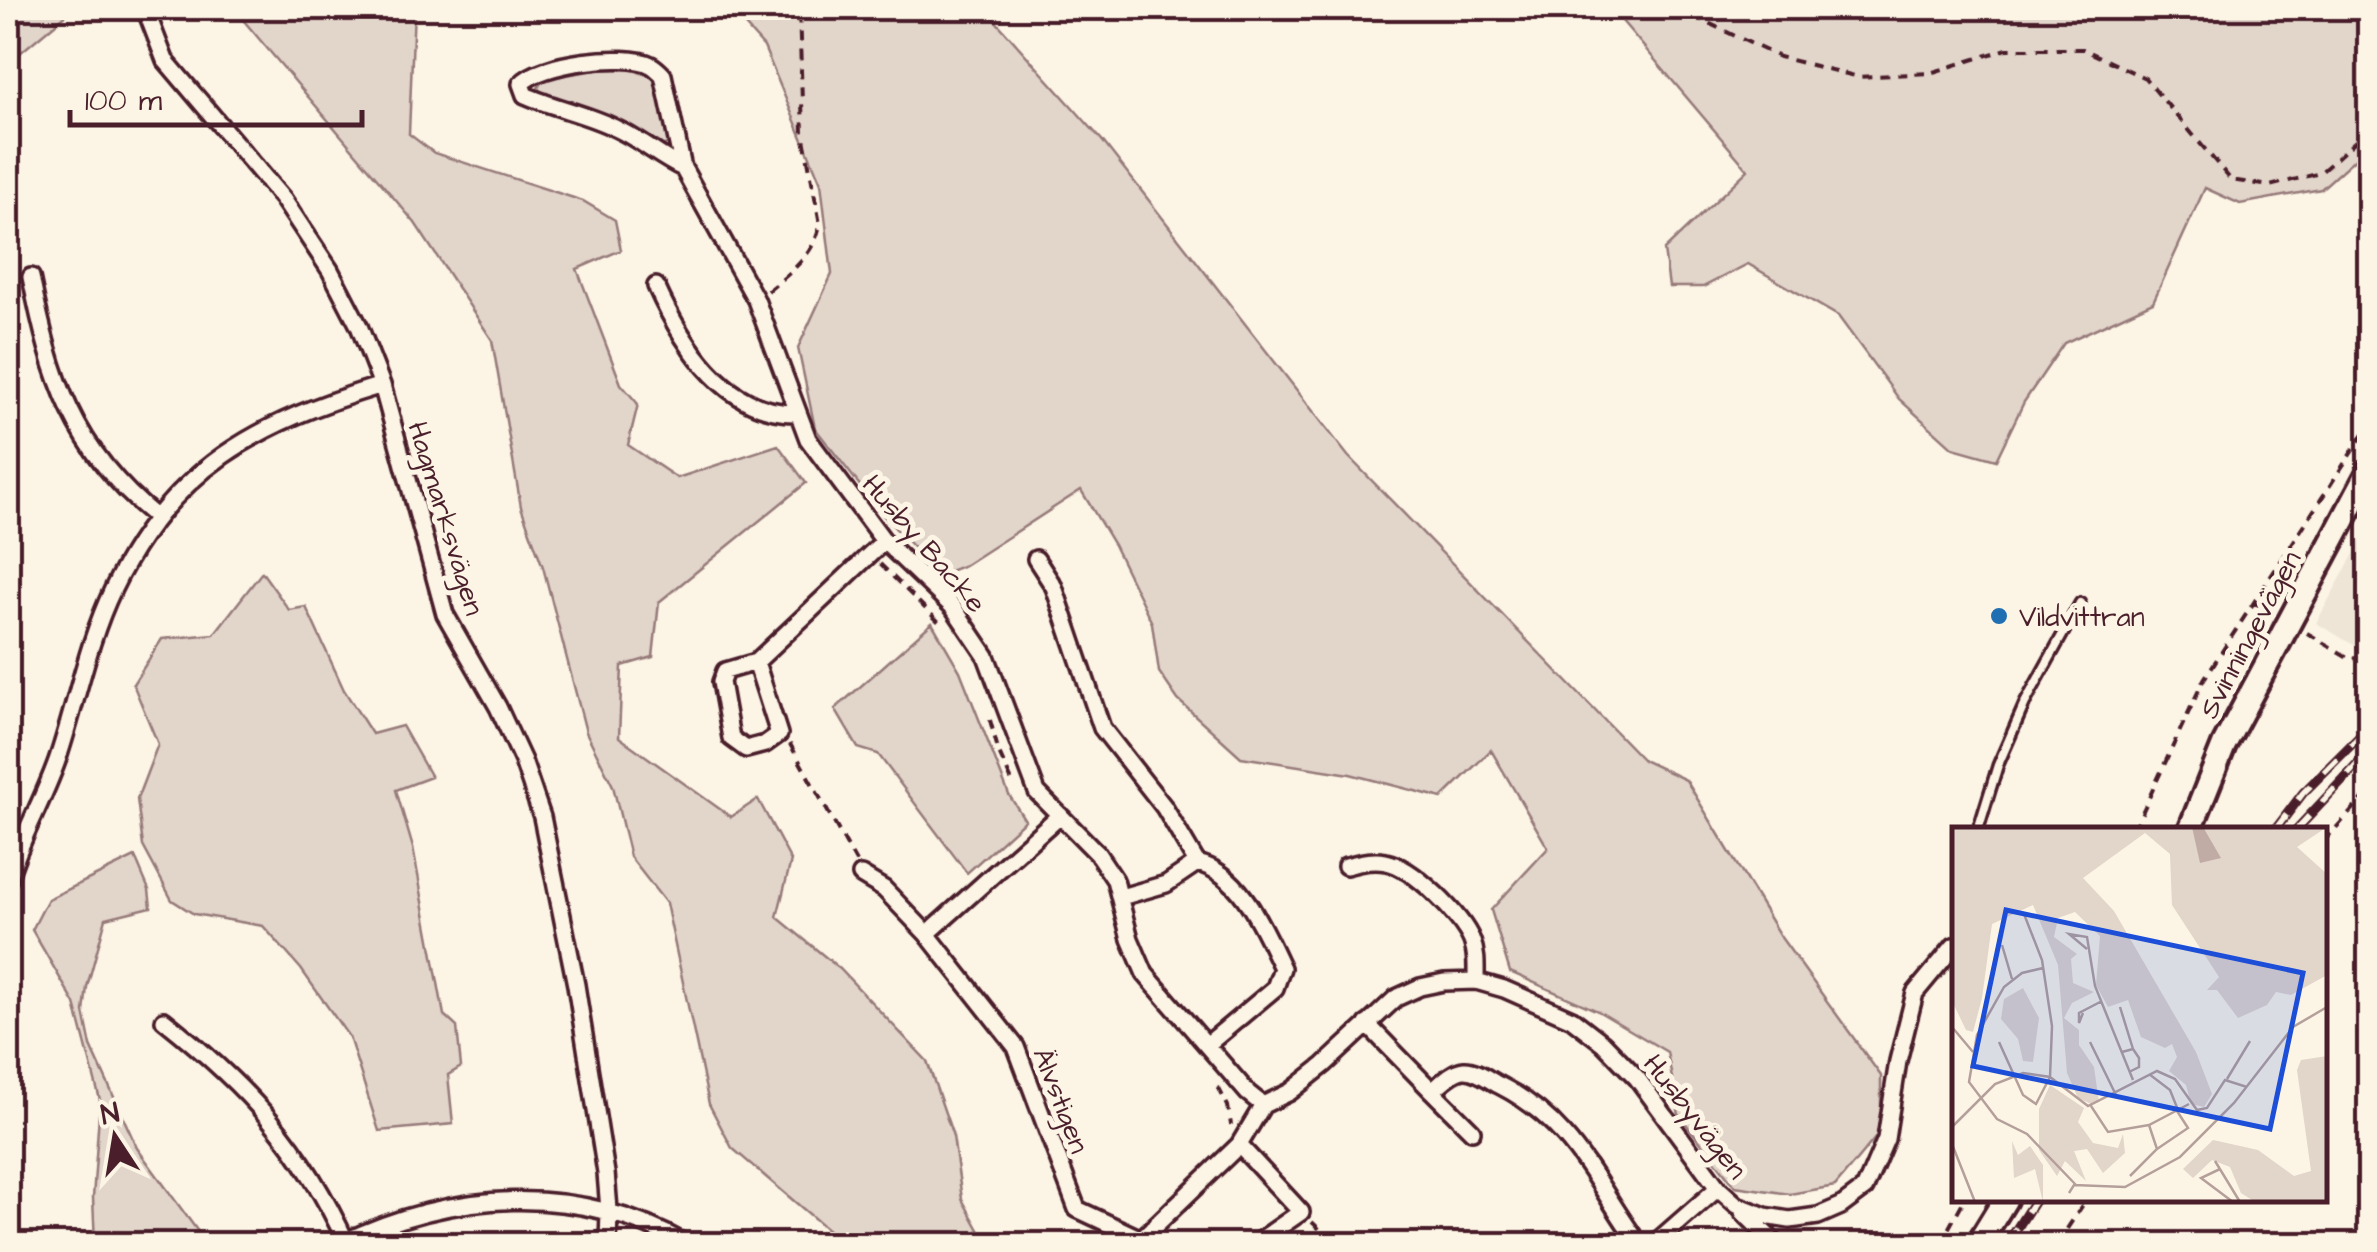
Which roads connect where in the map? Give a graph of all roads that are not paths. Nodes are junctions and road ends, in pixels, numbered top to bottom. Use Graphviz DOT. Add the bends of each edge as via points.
graph roads {
  1 [pos="145,8"];
  2 [pos="683,168"];
  3 [pos="31,277"];
  4 [pos="656,286"];
  5 [pos="382,385"];
  6 [pos="796,413"];
  7 [pos="2367,479"];
  8 [pos="156,516"];
  9 [pos="884,541"];
  10 [pos="1036,559"];
  11 [pos="2080,603"];
  12 [pos="756,662"];
  13 [pos="1060,815"];
  14 [pos="1979,827"];
  15 [pos="2191,827"];
  16 [pos="1197,862"];
  17 [pos="1346,866"];
  18 [pos="861,876"];
  19 [pos="8,882"];
  20 [pos="1121,898"];
  21 [pos="928,934"];
  22 [pos="1952,948"];
  23 [pos="1476,981"];
  24 [pos="164,1020"];
  25 [pos="1367,1024"];
  26 [pos="1208,1044"];
  27 [pos="1432,1091"];
  28 [pos="1263,1105"];
  29 [pos="1472,1131"];
  30 [pos="1234,1139"];
  31 [pos="1718,1188"];
  32 [pos="2004,1202"];
  33 [pos="1737,1205"];
  34 [pos="610,1210"];
  35 [pos="1139,1242"];
  36 [pos="344,1244"];
  37 [pos="608,1244"];
  38 [pos="686,1244"];
  39 [pos="1255,1244"];
  40 [pos="1639,1244"];
  41 [pos="1654,1244"];
  42 [pos="1776,1244"];
  43 [pos="1978,1244"];
  1 -- 5 [label="street, Hagmarksvägen" via="165,60 282,199 330,270"];
  2 -- 2 [label="street, Husby Backe" via="654,65 578,63 521,84 525,95 612,126"];
  2 -- 6 [label="street, Husby Backe" via="756,300"];
  3 -- 8 [label="street" via="58,386 80,430 127,493"];
  4 -- 6 [label="street" via="673,324 720,383 768,411"];
  5 -- 8 [label="street" via="258,431"];
  5 -- 34 [label="street, Hagmarksvägen" via="445,614 498,707 542,817"];
  6 -- 9 [label="street, Husby Backe"];
  7 -- 15 [label="main road, Svinningevägen" via="2224,745"];
  8 -- 19 [label="street" via="112,590 58,758"];
  9 -- 12 [label="street"];
  9 -- 13 [label="street, Husby Backe" via="953,608 986,656 1037,792"];
  10 -- 16 [label="street" via="1054,587 1102,728"];
  11 -- 14 [label="lane" via="2018,718"];
  12 -- 12 [label="street" via="779,734 746,749 731,738 720,682 725,671"];
  13 -- 20 [label="street, Husby Backe" via="1097,853"];
  13 -- 21 [label="street"];
  16 -- 20 [label="street" via="1166,884"];
  16 -- 26 [label="street" via="1224,876 1257,916 1282,968 1275,988"];
  17 -- 23 [label="street" via="1388,862 1428,888 1466,930"];
  18 -- 21 [label="street, Älvstigen" via="884,888"];
  20 -- 26 [label="street, Husby Backe" via="1145,974"];
  21 -- 35 [label="street, Älvstigen" via="1016,1047 1077,1210"];
  22 -- 33 [label="street, Husbyvägen" via="1914,993 1886,1138 1865,1188 1842,1206 1804,1218 1765,1216"];
  23 -- 25 [label="street, Husbyvägen" via="1420,987"];
  23 -- 31 [label="street, Husbyvägen" via="1532,998 1604,1043"];
  24 -- 36 [label="street" via="251,1096 312,1178"];
  25 -- 27 [label="street"];
  25 -- 28 [label="street, Husbyvägen" via="1290,1092"];
  26 -- 28 [label="street, Husby Backe"];
  27 -- 29 [label="street"];
  27 -- 40 [label="street" via="1465,1070 1524,1098 1569,1138"];
  28 -- 30 [label="street, Husbyvägen"];
  30 -- 35 [label="street, Husbyvägen"];
  30 -- 39 [label="street" via="1301,1212"];
  31 -- 33 [label="street, Husbyvägen"];
  31 -- 41 [label="street"];
  32 -- 43 [label="main road"];
  33 -- 42 [label="street"];
  34 -- 36 [label="street" via="537,1201 464,1205 393,1221"];
  34 -- 37 [label="street, Hagmarksvägen"];
  34 -- 38 [label="street"];
}
